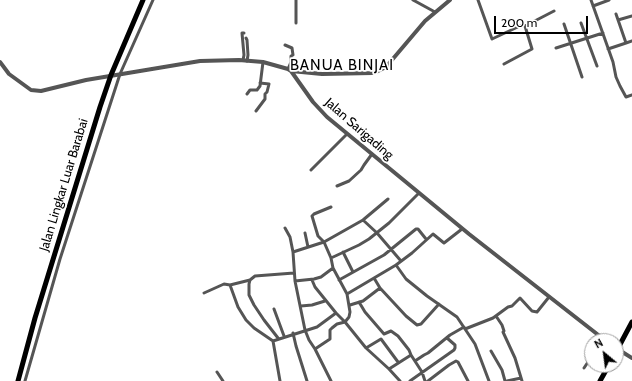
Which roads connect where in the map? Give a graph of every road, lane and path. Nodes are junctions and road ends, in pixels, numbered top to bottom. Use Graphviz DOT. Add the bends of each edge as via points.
graph roads {
  1 [pos="143,0"];
  2 [pos="153,0"];
  3 [pos="296,0"];
  4 [pos="413,0"];
  5 [pos="450,0"];
  6 [pos="478,0"];
  7 [pos="590,0"];
  8 [pos="609,0"];
  9 [pos="593,6"];
  10 [pos="554,11"];
  11 [pos="435,12"];
  12 [pos="616,14"];
  13 [pos="632,16"];
  14 [pos="618,20"];
  15 [pos="296,23"];
  16 [pos="581,23"];
  17 [pos="564,24"];
  18 [pos="525,26"];
  19 [pos="244,33"];
  20 [pos="603,33"];
  21 [pos="246,38"];
  22 [pos="586,39"];
  23 [pos="632,41"];
  24 [pos="626,43"];
  25 [pos="571,44"];
  26 [pos="284,45"];
  27 [pos="556,48"];
  28 [pos="608,48"];
  29 [pos="245,60"];
  30 [pos="0,62"];
  31 [pos="263,62"];
  32 [pos="504,64"];
  33 [pos="596,66"];
  34 [pos="289,70"];
  35 [pos="120,74"];
  36 [pos="111,75"];
  37 [pos="582,77"];
  38 [pos="260,82"];
  39 [pos="247,94"];
  40 [pos="632,95"];
  41 [pos="256,111"];
  42 [pos="347,134"];
  43 [pos="372,154"];
  44 [pos="311,170"];
  45 [pos="337,186"];
  46 [pos="419,193"];
  47 [pos="388,199"];
  48 [pos="331,208"];
  49 [pos="363,220"];
  50 [pos="285,228"];
  51 [pos="462,229"];
  52 [pos="305,233"];
  53 [pos="377,233"];
  54 [pos="426,239"];
  55 [pos="324,242"];
  56 [pos="308,247"];
  57 [pos="391,249"];
  58 [pos="293,252"];
  59 [pos="343,252"];
  60 [pos="331,258"];
  61 [pos="401,261"];
  62 [pos="396,265"];
  63 [pos="332,268"];
  64 [pos="353,272"];
  65 [pos="294,273"];
  66 [pos="374,278"];
  67 [pos="250,280"];
  68 [pos="312,280"];
  69 [pos="339,280"];
  70 [pos="295,281"];
  71 [pos="230,285"];
  72 [pos="380,288"];
  73 [pos="204,293"];
  74 [pos="347,294"];
  75 [pos="549,297"];
  76 [pos="325,301"];
  77 [pos="359,302"];
  78 [pos="439,304"];
  79 [pos="350,305"];
  80 [pos="301,306"];
  81 [pos="274,309"];
  82 [pos="336,313"];
  83 [pos="496,316"];
  84 [pos="345,322"];
  85 [pos="632,322"];
  86 [pos="464,328"];
  87 [pos="305,330"];
  88 [pos="595,333"];
  89 [pos="293,334"];
  90 [pos="284,336"];
  91 [pos="624,336"];
  92 [pos="278,338"];
  93 [pos="447,338"];
  94 [pos="273,341"];
  95 [pos="366,348"];
  96 [pos="315,349"];
  97 [pos="491,351"];
  98 [pos="411,355"];
  99 [pos="414,361"];
  100 [pos="398,362"];
  101 [pos="389,369"];
  102 [pos="217,372"];
  103 [pos="422,372"];
  104 [pos="522,380"];
  105 [pos="18,381"];
  106 [pos="25,381"];
  107 [pos="223,381"];
  108 [pos="280,381"];
  109 [pos="307,381"];
  110 [pos="329,381"];
  111 [pos="400,381"];
  112 [pos="410,381"];
  113 [pos="426,381"];
  114 [pos="468,381"];
  115 [pos="489,381"];
  116 [pos="506,381"];
  1 -- 36 [label="main road, Jalan Lingkar Luar Barabai"];
  2 -- 35 [label="street"];
  3 -- 15 [label="street"];
  4 -- 11 [label="street"];
  5 -- 11 [label="street"];
  6 -- 18 [label="street" via="492,39 522,25"];
  7 -- 9 [label="street"];
  8 -- 9 [label="street"];
  9 -- 20 [label="street"];
  10 -- 18 [label="street"];
  11 -- 34 [label="street" via="386,67 378,72 322,74"];
  12 -- 14 [label="street"];
  13 -- 14 [label="street"];
  14 -- 24 [label="street"];
  16 -- 22 [label="street"];
  17 -- 25 [label="street"];
  18 -- 32 [label="street" via="532,49"];
  19 -- 29 [label="street" via="242,49"];
  20 -- 22 [label="street"];
  20 -- 28 [label="street"];
  21 -- 29 [label="street" via="248,55"];
  22 -- 25 [label="street"];
  22 -- 33 [label="street"];
  23 -- 24 [label="street"];
  24 -- 28 [label="street"];
  25 -- 27 [label="street"];
  25 -- 37 [label="street"];
  26 -- 34 [label="street" via="292,48"];
  28 -- 40 [label="street" via="616,77 625,96 627,98"];
  29 -- 31 [label="street"];
  29 -- 35 [label="street" via="200,61"];
  30 -- 36 [label="street" via="9,74 36,91"];
  31 -- 34 [label="street"];
  31 -- 38 [label="street"];
  34 -- 42 [label="street, Jalan Sarigading" via="313,102"];
  35 -- 36 [label="street"];
  35 -- 106 [label="street" via="60,259"];
  36 -- 105 [label="main road, Jalan Lingkar Luar Barabai"];
  38 -- 39 [label="street" via="257,90 250,90"];
  38 -- 41 [label="street" via="269,84 268,92"];
  42 -- 43 [label="street, Jalan Sarigading"];
  42 -- 44 [label="street"];
  43 -- 45 [label="street" via="361,170 349,181"];
  43 -- 46 [label="street, Jalan Sarigading"];
  46 -- 51 [label="street, Jalan Sarigading"];
  46 -- 53 [label="street"];
  47 -- 49 [label="street"];
  48 -- 55 [label="street" via="313,215 318,236"];
  49 -- 53 [label="street"];
  49 -- 55 [label="street"];
  50 -- 58 [label="street"];
  51 -- 54 [label="street" via="444,243 434,234"];
  51 -- 75 [label="street, Jalan Sarigading"];
  52 -- 56 [label="street"];
  53 -- 57 [label="street"];
  53 -- 59 [label="street"];
  54 -- 57 [label="street" via="417,228"];
  54 -- 61 [label="street"];
  55 -- 56 [label="street"];
  55 -- 60 [label="street"];
  56 -- 58 [label="street"];
  57 -- 61 [label="street"];
  57 -- 64 [label="street"];
  58 -- 65 [label="street"];
  59 -- 60 [label="street"];
  59 -- 64 [label="street"];
  60 -- 63 [label="street"];
  61 -- 62 [label="street"];
  62 -- 66 [label="street"];
  62 -- 78 [label="street" via="406,279"];
  63 -- 68 [label="street" via="321,277"];
  63 -- 69 [label="street"];
  64 -- 69 [label="street"];
  65 -- 67 [label="street" via="255,276"];
  65 -- 70 [label="street"];
  66 -- 72 [label="street"];
  66 -- 74 [label="street"];
  67 -- 71 [label="street"];
  67 -- 92 [label="street" via="251,300"];
  68 -- 70 [label="street"];
  68 -- 76 [label="street"];
  69 -- 74 [label="street"];
  70 -- 80 [label="street"];
  71 -- 73 [label="street" via="224,284"];
  71 -- 94 [label="street" via="246,320"];
  72 -- 77 [label="street"];
  72 -- 78 [label="street" via="417,325 421,324"];
  74 -- 79 [label="street"];
  75 -- 83 [label="street" via="537,312 532,311 521,298"];
  75 -- 88 [label="street, Jalan Sarigading"];
  76 -- 80 [label="street" via="312,306"];
  76 -- 82 [label="street"];
  77 -- 79 [label="street"];
  77 -- 98 [label="street" via="384,334 391,331 398,336"];
  78 -- 86 [label="street" via="457,316"];
  79 -- 84 [label="street" via="350,316"];
  80 -- 87 [label="street"];
  81 -- 90 [label="street"];
  82 -- 84 [label="street"];
  82 -- 87 [label="street" via="317,327"];
  83 -- 86 [label="street"];
  83 -- 104 [label="street" via="502,325"];
  84 -- 95 [label="street"];
  84 -- 96 [label="street" via="332,328 330,339"];
  85 -- 91 [label="main road"];
  86 -- 93 [label="street"];
  86 -- 115 [label="street" via="475,344"];
  87 -- 89 [label="street"];
  87 -- 96 [label="street"];
  89 -- 90 [label="street"];
  89 -- 109 [label="street"];
  90 -- 92 [label="street"];
  92 -- 94 [label="street"];
  93 -- 99 [label="street"];
  93 -- 103 [label="street" via="455,348"];
  94 -- 108 [label="street"];
  95 -- 100 [label="street" via="381,339"];
  95 -- 101 [label="street"];
  96 -- 110 [label="street"];
  97 -- 116 [label="street"];
  98 -- 99 [label="street"];
  98 -- 100 [label="street"];
  99 -- 103 [label="street"];
  100 -- 101 [label="street"];
  101 -- 111 [label="street"];
  102 -- 107 [label="street"];
  103 -- 112 [label="street"];
  103 -- 113 [label="street"];
  104 -- 116 [label="street"];
  113 -- 114 [label="street" via="456,361"];
}
